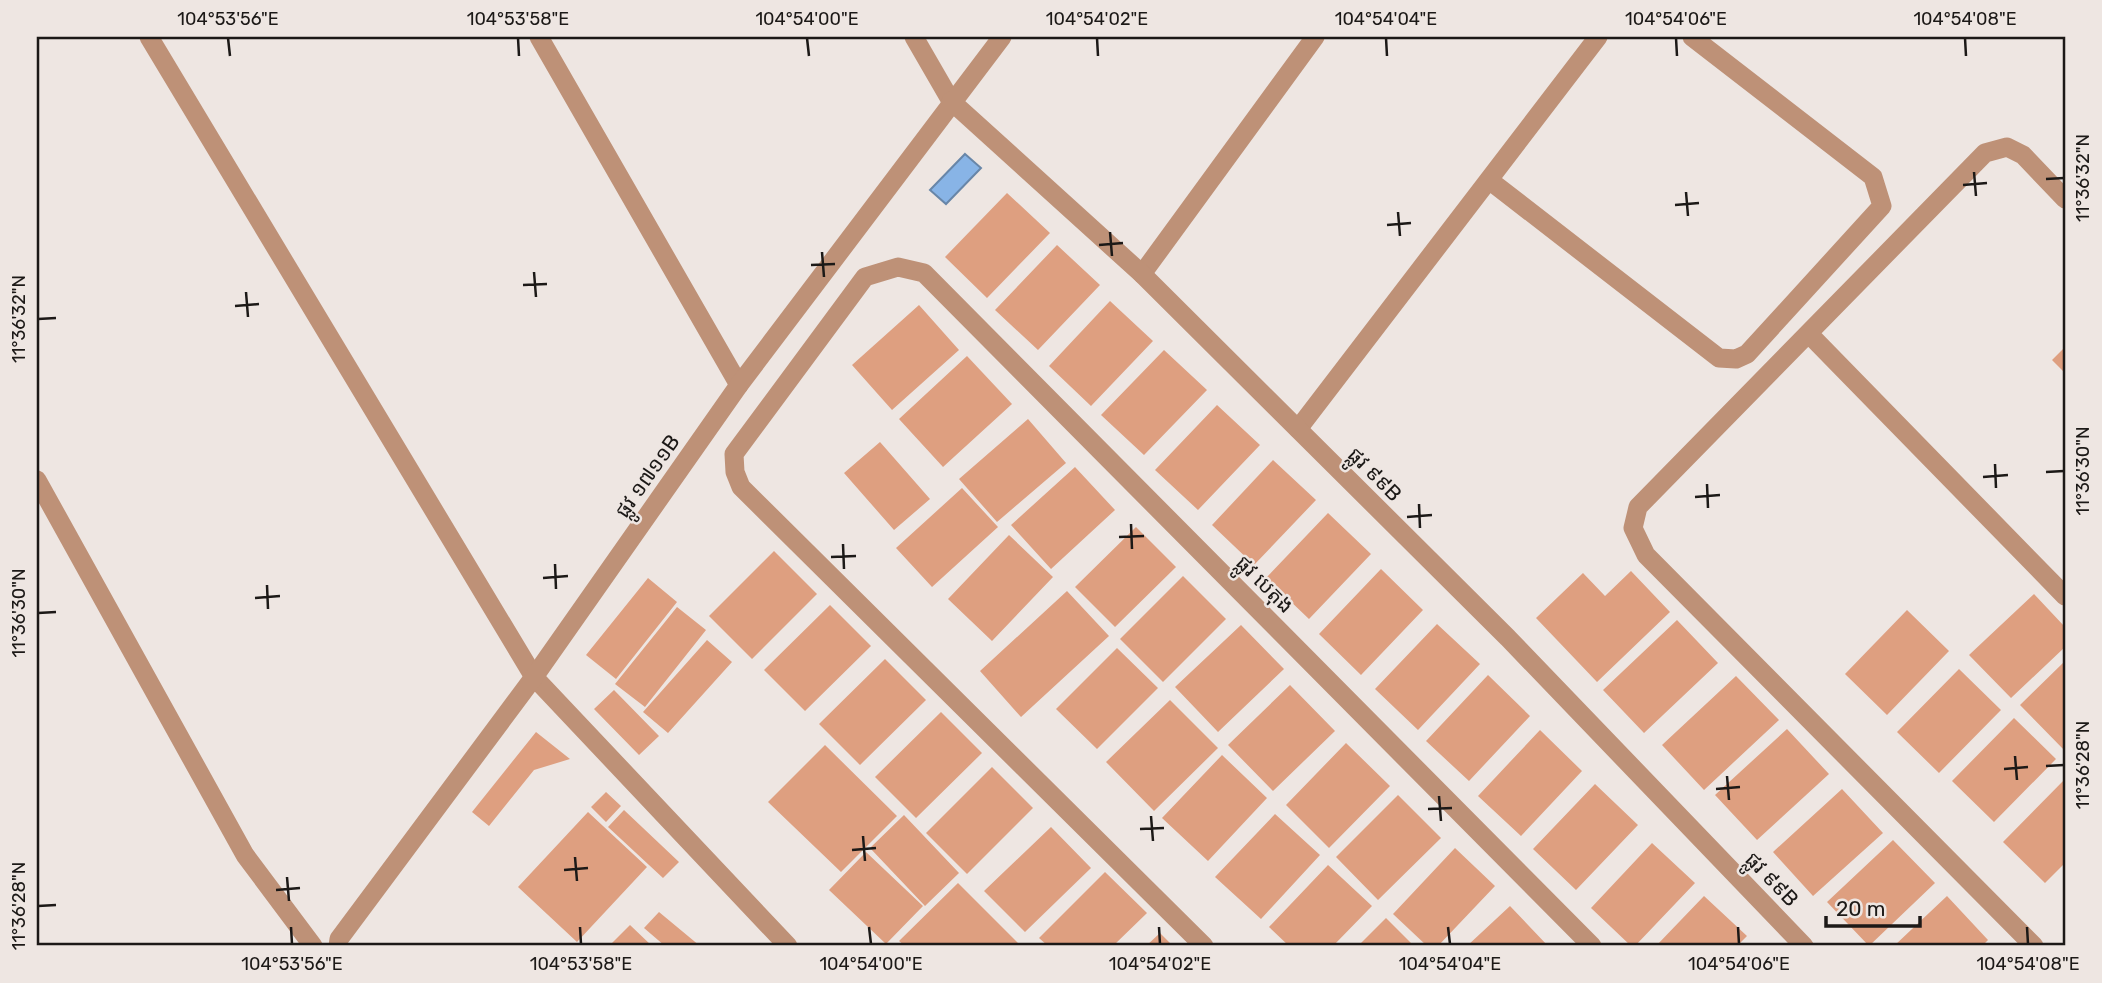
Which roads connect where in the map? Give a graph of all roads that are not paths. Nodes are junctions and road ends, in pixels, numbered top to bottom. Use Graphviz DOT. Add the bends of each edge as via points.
graph roads {
  1 [pos="149,37"];
  2 [pos="539,37"];
  3 [pos="914,37"];
  4 [pos="1002,37"];
  5 [pos="1315,37"];
  6 [pos="1598,37"];
  7 [pos="1692,37"];
  8 [pos="951,101"];
  9 [pos="1489,180"];
  10 [pos="2065,199"];
  11 [pos="1142,274"];
  12 [pos="1810,335"];
  13 [pos="739,385"];
  14 [pos="1298,429"];
  15 [pos="37,480"];
  16 [pos="2065,596"];
  17 [pos="534,677"];
  18 [pos="313,946"];
  19 [pos="338,946"];
  20 [pos="788,946"];
  21 [pos="1204,946"];
  22 [pos="1592,946"];
  23 [pos="1804,946"];
  24 [pos="2034,946"];
  1 -- 17 [label="street"];
  2 -- 13 [label="street"];
  3 -- 8 [label="street, ផ្លូវ ៩៩B"];
  4 -- 8 [label="street, ផ្លូវ ១៧១១B"];
  5 -- 11 [label="street"];
  6 -- 9 [label="street"];
  7 -- 9 [label="street" via="1873,177 1882,206 1747,354 1720,358"];
  8 -- 11 [label="street, ផ្លូវ ៩៩B"];
  8 -- 13 [label="street, ផ្លូវ ១៧១១B"];
  9 -- 14 [label="street"];
  10 -- 12 [label="street" via="2023,155 2007,147 1985,153"];
  11 -- 14 [label="street, ផ្លូវ ៩៩B"];
  12 -- 16 [label="street"];
  12 -- 24 [label="street" via="1638,507 1633,528 1646,555"];
  13 -- 17 [label="street, ផ្លូវ ១៧១១B"];
  14 -- 23 [label="street, ផ្លូវ ៩៩B"];
  15 -- 18 [label="street" via="245,855"];
  17 -- 19 [label="street, ផ្លូវ ១៧១១B"];
  17 -- 20 [label="street"];
  21 -- 22 [label="street, ផ្លូវ បេតុង" via="741,487 734,454 865,277 898,267 924,273"];
}
